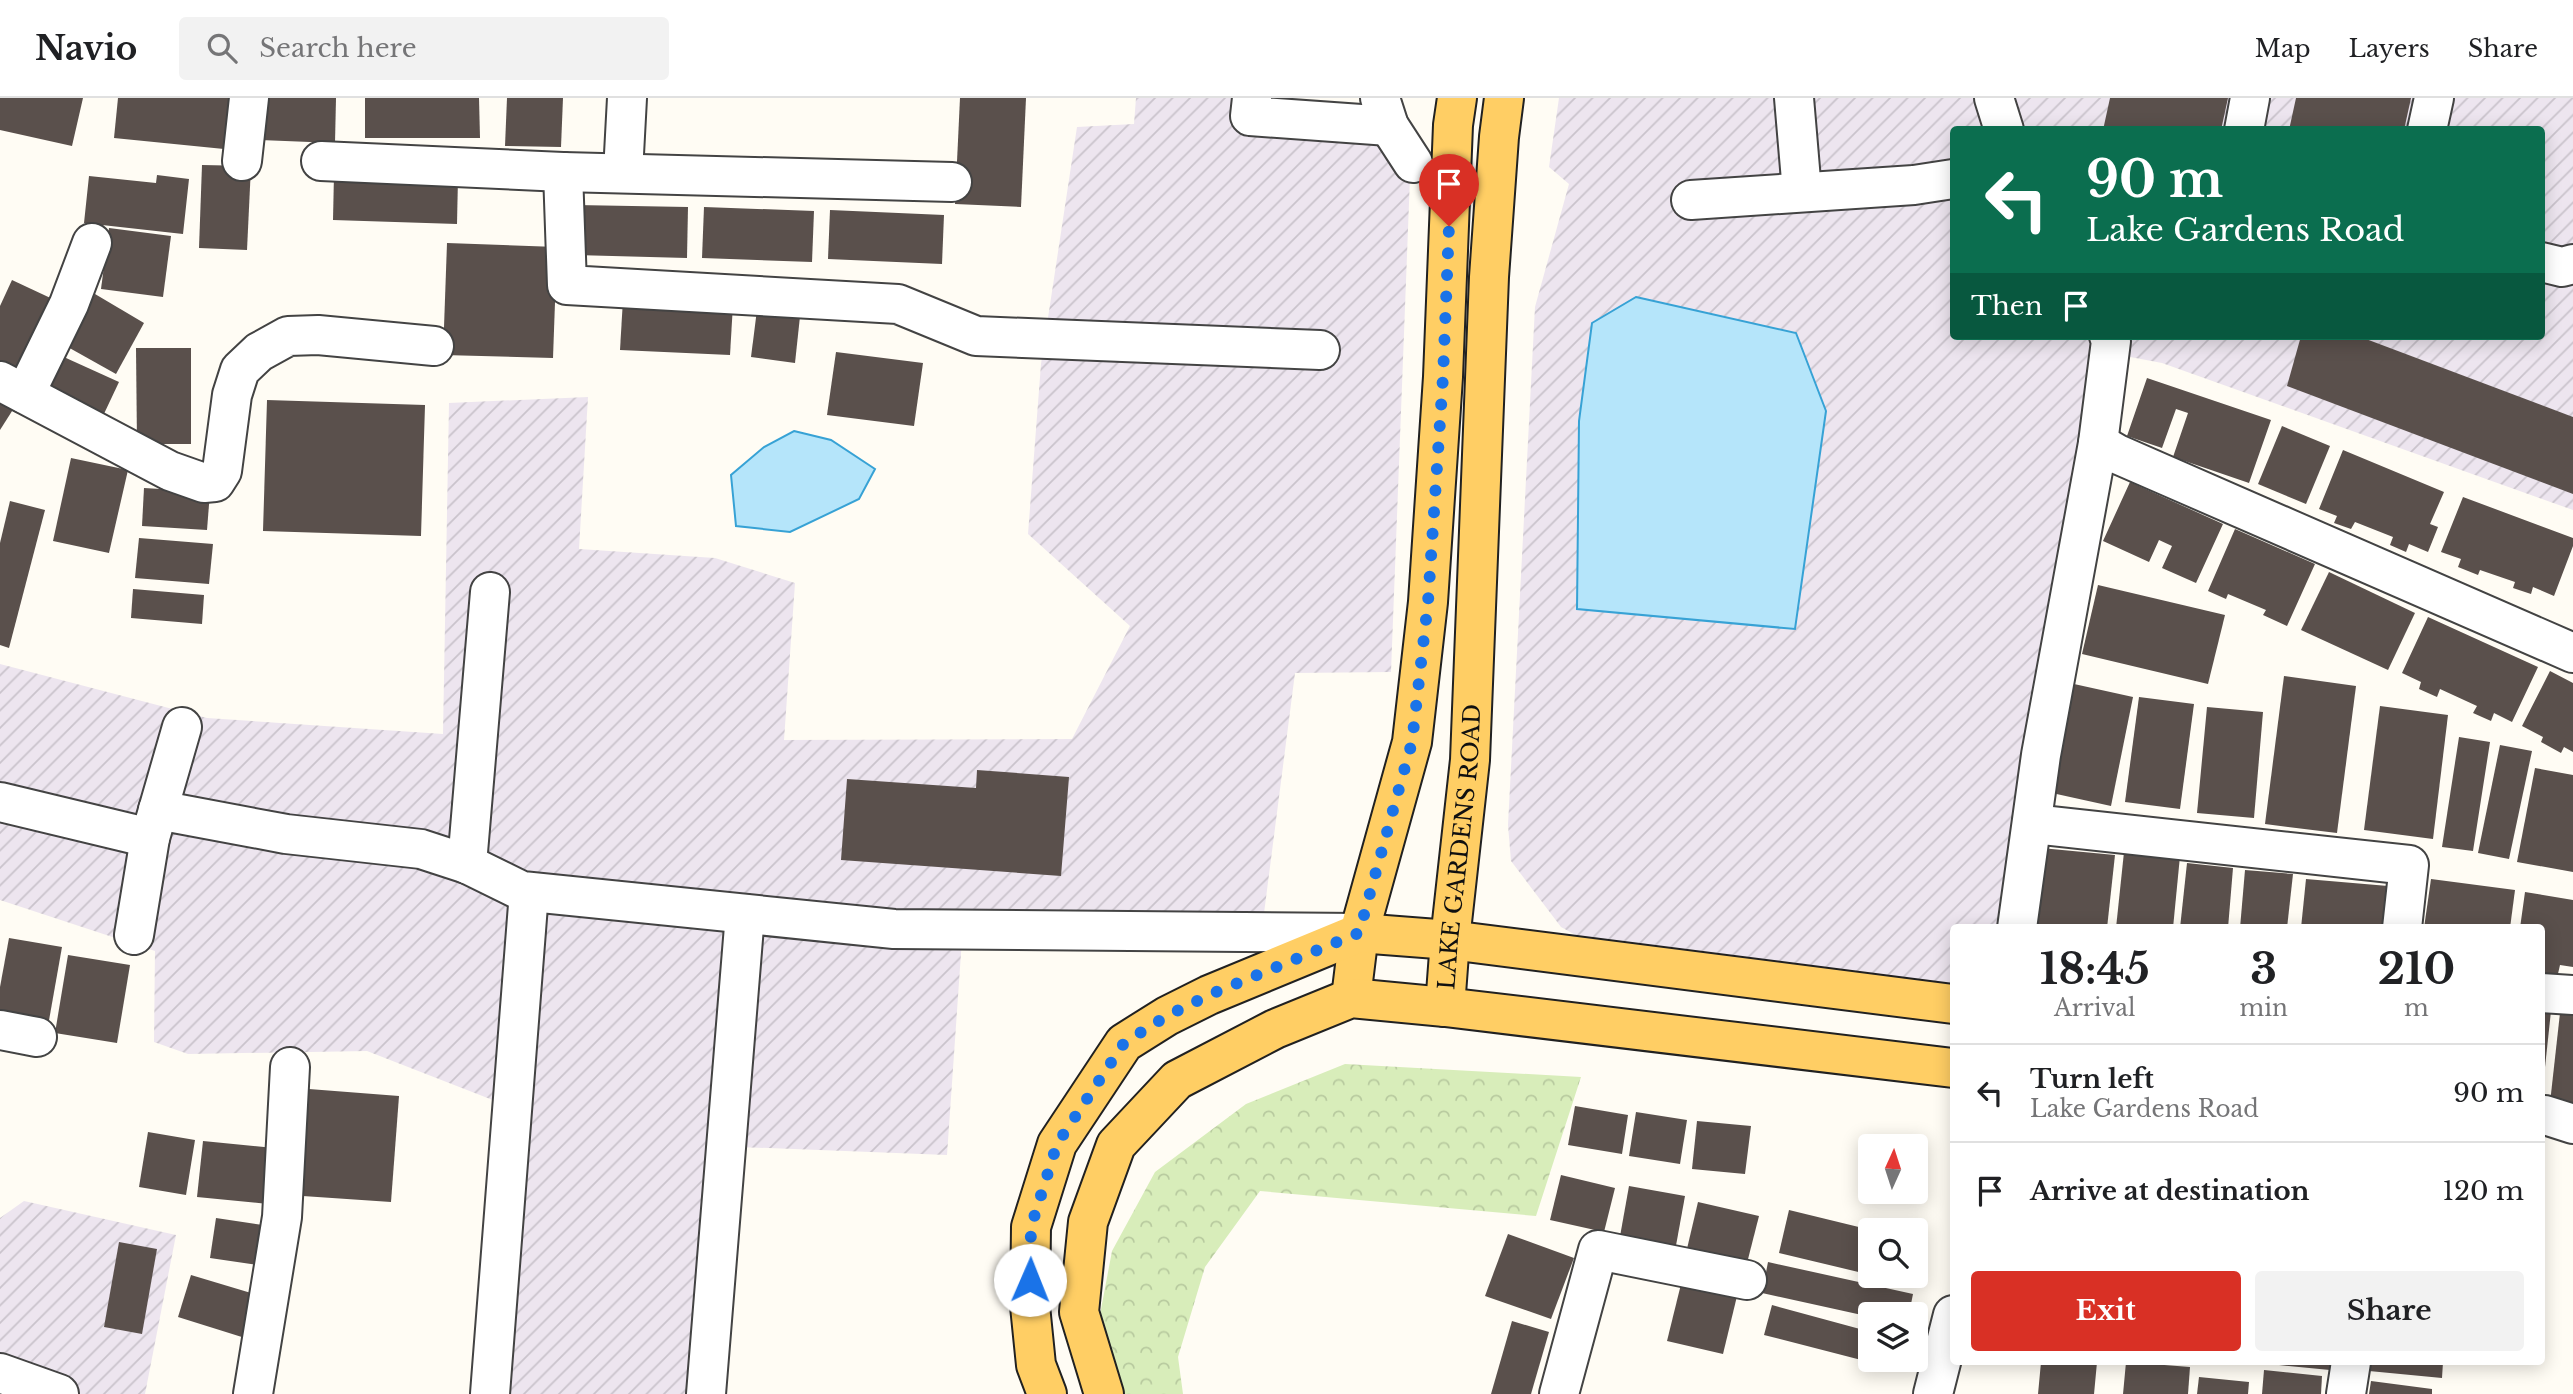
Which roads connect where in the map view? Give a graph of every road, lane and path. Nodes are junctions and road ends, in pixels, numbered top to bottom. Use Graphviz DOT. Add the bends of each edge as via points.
graph roads {
  1 [pos="249,98"];
  2 [pos="627,98"];
  3 [pos="1252,98"];
  4 [pos="1504,98"];
  5 [pos="1794,98"];
  6 [pos="1994,98"];
  7 [pos="2250,98"];
  8 [pos="2434,98"];
  9 [pos="1455,111"];
  10 [pos="1385,112"];
  11 [pos="2003,126"];
  12 [pos="2245,126"];
  13 [pos="2428,126"];
  14 [pos="242,161"];
  15 [pos="321,161"];
  16 [pos="1413,163"];
  17 [pos="563,172"];
  18 [pos="623,173"];
  19 [pos="1950,179"];
  20 [pos="951,181"];
  21 [pos="1802,192"];
  22 [pos="1691,200"];
  23 [pos="92,243"];
  24 [pos="2545,263"];
  25 [pos="2573,264"];
  26 [pos="2111,340"];
  27 [pos="433,346"];
  28 [pos="1320,349"];
  29 [pos="13,388"];
  30 [pos="2098,443"];
  31 [pos="490,592"];
  32 [pos="2573,653"];
  33 [pos="182,727"];
  34 [pos="0,802"];
  35 [pos="154,824"];
  36 [pos="2032,824"];
  37 [pos="467,864"];
  38 [pos="529,892"];
  39 [pos="745,914"];
  40 [pos="2018,924"];
  41 [pos="2402,924"];
  42 [pos="1359,933"];
  43 [pos="134,935"];
  44 [pos="1450,940"];
  45 [pos="2545,993"];
  46 [pos="2573,995"];
  47 [pos="1351,998"];
  48 [pos="1950,1004"];
  49 [pos="1445,1007"];
  50 [pos="0,1030"];
  51 [pos="37,1037"];
  52 [pos="290,1067"];
  53 [pos="1950,1068"];
  54 [pos="1747,1280"];
  55 [pos="1950,1327"];
  56 [pos="2351,1365"];
  57 [pos="0,1373"];
  58 [pos="60,1394"];
  59 [pos="253,1394"];
  60 [pos="489,1394"];
  61 [pos="706,1394"];
  62 [pos="1047,1394"];
  63 [pos="1104,1394"];
  64 [pos="1559,1394"];
  65 [pos="1933,1394"];
  66 [pos="2346,1394"];
  1 -- 14 [label="street"];
  2 -- 18 [label="street"];
  3 -- 10 [label="street" via="1250,116"];
  4 -- 44 [label="main road, LAKE GARDENS ROAD" via="1489,277 1470,760"];
  5 -- 21 [label="street"];
  6 -- 11 [label="street"];
  7 -- 12 [label="street"];
  8 -- 13 [label="street"];
  9 -- 42 [label="main road" via="1443,377 1428,602 1414,729"];
  10 -- 16 [label="street"];
  15 -- 17 [label="street"];
  17 -- 18 [label="street"];
  17 -- 28 [label="street" via="567,285 898,304 976,336"];
  18 -- 20 [label="street"];
  19 -- 21 [label="street"];
  21 -- 22 [label="street"];
  23 -- 29 [label="street" via="69,304"];
  24 -- 25 [label="street"];
  26 -- 30 [label="street"];
  27 -- 29 [label="street" via="288,336 259,352 240,370 222,471 215,482 204,483 170,471"];
  30 -- 32 [label="street"];
  30 -- 36 [label="street"];
  31 -- 37 [label="street"];
  33 -- 35 [label="street"];
  34 -- 35 [label="street"];
  35 -- 37 [label="street" via="421,849"];
  35 -- 43 [label="street"];
  36 -- 40 [label="street"];
  36 -- 41 [label="street" via="2409,865"];
  37 -- 38 [label="street"];
  38 -- 39 [label="street"];
  38 -- 60 [label="street"];
  39 -- 42 [label="street" via="894,929"];
  39 -- 61 [label="street"];
  42 -- 44 [label="main road"];
  42 -- 47 [label="main road"];
  42 -- 62 [label="main road" via="1209,995 1124,1043 1057,1144 1031,1227 1030,1306 1036,1365"];
  44 -- 48 [label="main road"];
  44 -- 49 [label="main road, LAKE GARDENS ROAD"];
  45 -- 46 [label="street"];
  47 -- 49 [label="main road, LAKE GARDENS ROAD"];
  47 -- 63 [label="main road, LAKE GARDENS ROAD" via="1275,1029 1177,1080 1116,1145 1088,1222 1079,1312"];
  49 -- 53 [label="main road"];
  50 -- 51 [label="street"];
  52 -- 59 [label="street" via="282,1217"];
  54 -- 64 [label="street" via="1598,1250"];
  55 -- 65 [label="street"];
  56 -- 66 [label="street"];
  57 -- 58 [label="street"];
}
